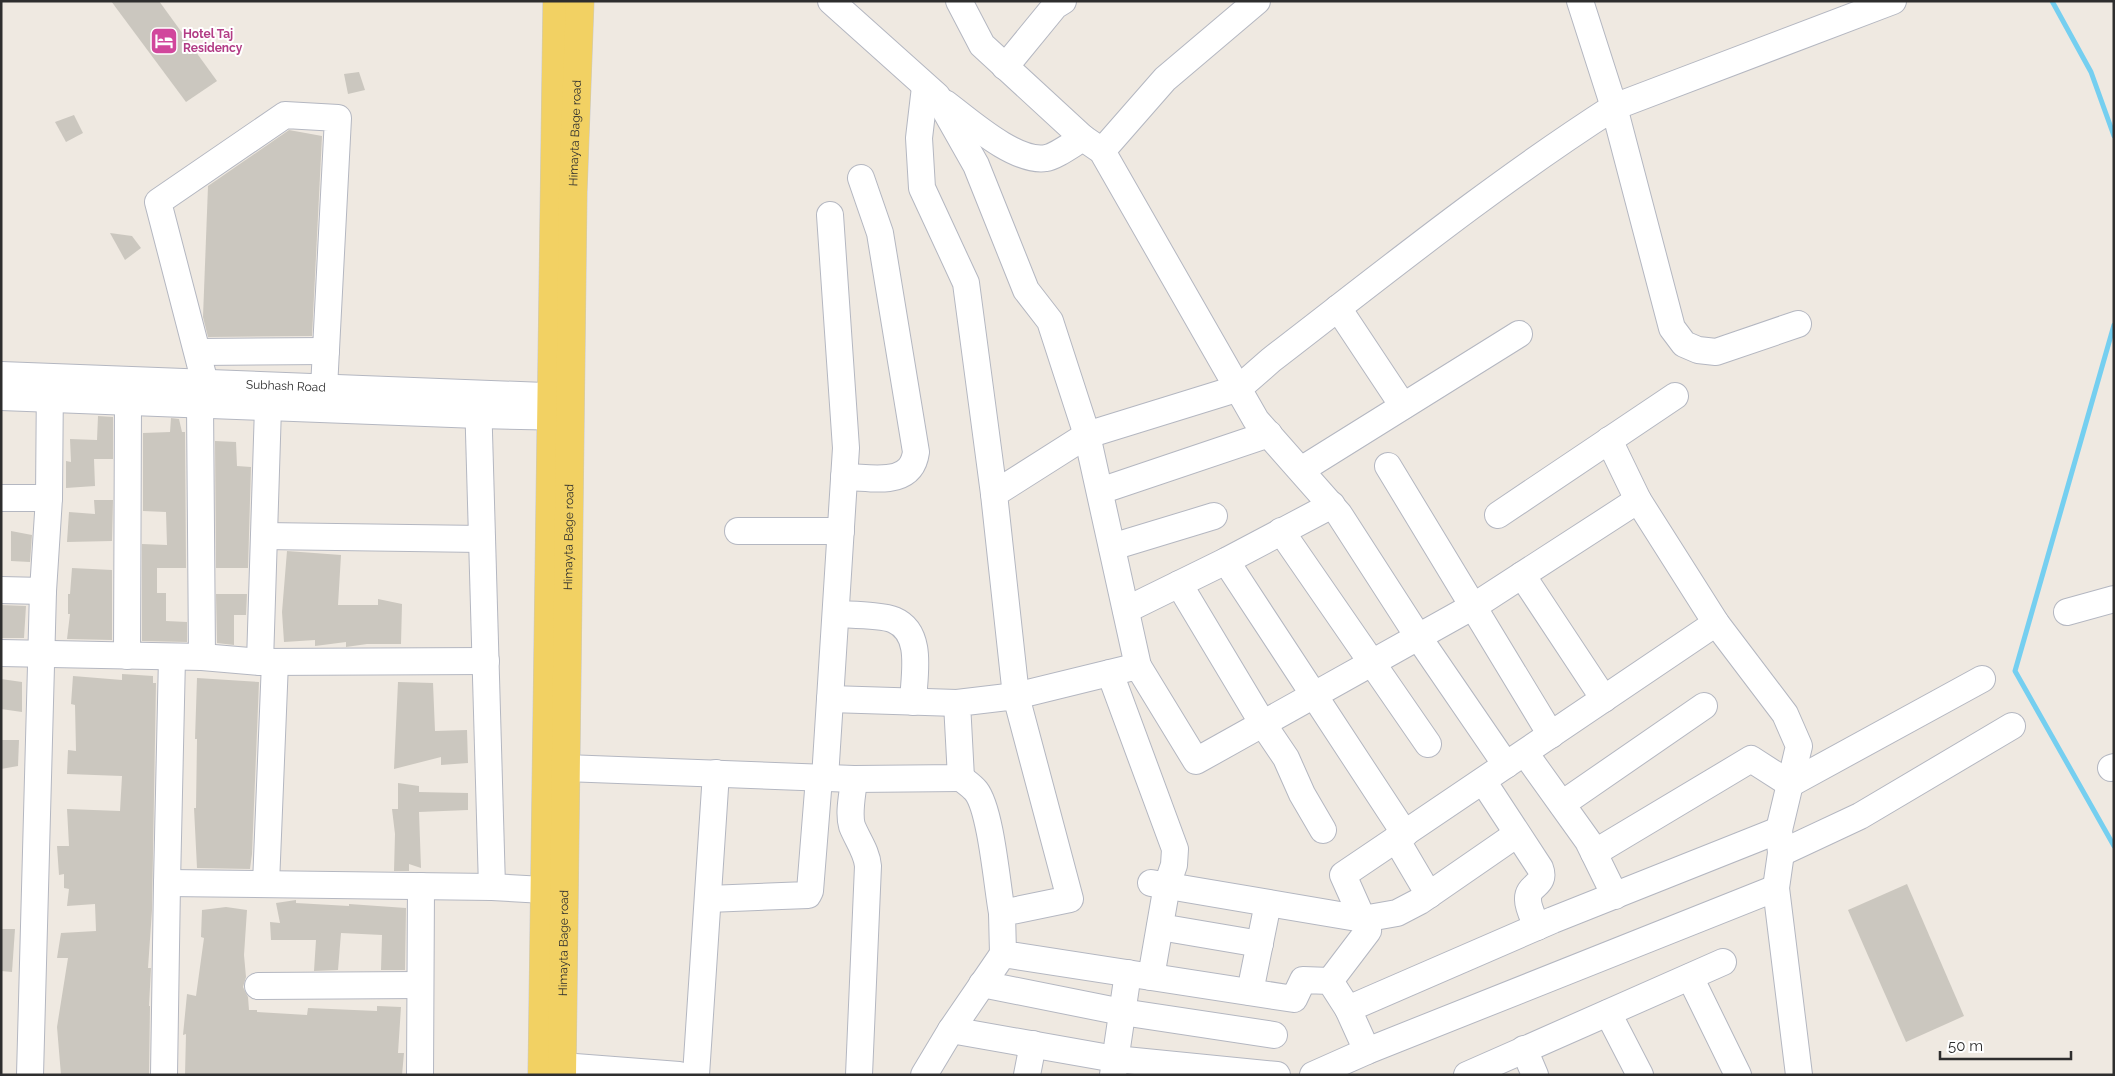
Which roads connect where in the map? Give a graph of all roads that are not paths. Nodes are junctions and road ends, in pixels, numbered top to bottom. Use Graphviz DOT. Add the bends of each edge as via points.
graph roads {
  1 [pos="557,1"];
  2 [pos="580,1"];
  3 [pos="831,1"];
  4 [pos="960,1"];
  5 [pos="1063,1"];
  6 [pos="1257,1"];
  7 [pos="1580,1"];
  8 [pos="1893,1"];
  9 [pos="1005,67"];
  10 [pos="931,92"];
  11 [pos="1614,108"];
  12 [pos="1092,144"];
  13 [pos="861,178"];
  14 [pos="830,215"];
  15 [pos="1338,308"];
  16 [pos="1798,324"];
  17 [pos="1519,334"];
  18 [pos="326,351"];
  19 [pos="198,352"];
  20 [pos="1,375"];
  21 [pos="49,388"];
  22 [pos="324,388"];
  23 [pos="1240,388"];
  24 [pos="202,394"];
  25 [pos="1,396"];
  26 [pos="1675,396"];
  27 [pos="128,402"];
  28 [pos="478,405"];
  29 [pos="560,406"];
  30 [pos="1403,406"];
  31 [pos="268,407"];
  32 [pos="1269,434"];
  33 [pos="1088,435"];
  34 [pos="1609,440"];
  35 [pos="1388,466"];
  36 [pos="1300,470"];
  37 [pos="844,477"];
  38 [pos="1100,491"];
  39 [pos="994,494"];
  40 [pos="1,498"];
  41 [pos="49,498"];
  42 [pos="1638,500"];
  43 [pos="1332,505"];
  44 [pos="1498,515"];
  45 [pos="1214,516"];
  46 [pos="738,531"];
  47 [pos="1281,531"];
  48 [pos="841,532"];
  49 [pos="264,536"];
  50 [pos="482,539"];
  51 [pos="1112,547"];
  52 [pos="1226,561"];
  53 [pos="1522,575"];
  54 [pos="1179,584"];
  55 [pos="1,590"];
  56 [pos="43,591"];
  57 [pos="2114,599"];
  58 [pos="1472,606"];
  59 [pos="1126,610"];
  60 [pos="2068,612"];
  61 [pos="836,614"];
  62 [pos="1716,623"];
  63 [pos="1419,637"];
  64 [pos="1,653"];
  65 [pos="41,655"];
  66 [pos="127,656"];
  67 [pos="172,657"];
  68 [pos="202,657"];
  69 [pos="486,661"];
  70 [pos="267,662"];
  71 [pos="1373,662"];
  72 [pos="1138,666"];
  73 [pos="1110,673"];
  74 [pos="1982,679"];
  75 [pos="1314,695"];
  76 [pos="1016,696"];
  77 [pos="830,699"];
  78 [pos="1604,699"];
  79 [pos="913,702"];
  80 [pos="957,703"];
  81 [pos="1704,706"];
  82 [pos="1263,724"];
  83 [pos="2012,726"];
  84 [pos="1551,735"];
  85 [pos="1428,744"];
  86 [pos="1515,759"];
  87 [pos="565,768"];
  88 [pos="716,774"];
  89 [pos="822,778"];
  90 [pos="961,778"];
  91 [pos="854,779"];
  92 [pos="1483,781"];
  93 [pos="1790,784"];
  94 [pos="1562,804"];
  95 [pos="1323,830"];
  96 [pos="1517,834"];
  97 [pos="1400,836"];
  98 [pos="1780,841"];
  99 [pos="1594,853"];
  100 [pos="166,883"];
  101 [pos="266,884"];
  102 [pos="1159,884"];
  103 [pos="421,886"];
  104 [pos="492,887"];
  105 [pos="1776,888"];
  106 [pos="544,890"];
  107 [pos="1429,895"];
  108 [pos="1615,896"];
  109 [pos="708,899"];
  110 [pos="1268,903"];
  111 [pos="1002,913"];
  112 [pos="1363,918"];
  113 [pos="1160,926"];
  114 [pos="1537,927"];
  115 [pos="1260,944"];
  116 [pos="1003,954"];
  117 [pos="1724,962"];
  118 [pos="1140,975"];
  119 [pos="1690,977"];
  120 [pos="1330,982"];
  121 [pos="982,984"];
  122 [pos="420,985"];
  123 [pos="258,986"];
  124 [pos="1250,992"];
  125 [pos="1348,1009"];
  126 [pos="1122,1012"];
  127 [pos="1608,1013"];
  128 [pos="951,1030"];
  129 [pos="1274,1035"];
  130 [pos="1033,1044"];
  131 [pos="1524,1049"];
  132 [pos="1367,1051"];
  133 [pos="1114,1067"];
  134 [pos="555,1072"];
  135 [pos="30,1075"];
  136 [pos="164,1075"];
  137 [pos="420,1075"];
  138 [pos="679,1075"];
  139 [pos="696,1075"];
  140 [pos="859,1075"];
  141 [pos="924,1075"];
  142 [pos="1027,1075"];
  143 [pos="1277,1075"];
  144 [pos="1313,1075"];
  145 [pos="1467,1075"];
  146 [pos="1535,1075"];
  147 [pos="1640,1075"];
  148 [pos="1738,1075"];
  149 [pos="1799,1075"];
  1 -- 29 [label="main road"];
  2 -- 29 [label="main road, Himayta Bage road"];
  3 -- 10 [label="street"];
  4 -- 9 [label="street" via="982,45"];
  5 -- 9 [label="street" via="1055,6"];
  6 -- 12 [label="street"];
  7 -- 11 [label="street"];
  8 -- 11 [label="street"];
  9 -- 12 [label="street"];
  10 -- 12 [label="street" via="998,143 1024,155 1046,158"];
  10 -- 33 [label="street" via="976,166 1026,290 1050,321"];
  10 -- 39 [label="street" via="919,138 922,188 966,283"];
  11 -- 15 [label="street" via="1492,190"];
  11 -- 16 [label="street" via="1672,328 1684,344 1716,352"];
  12 -- 23 [label="street"];
  13 -- 37 [label="street" via="880,233 916,452 909,470 898,478"];
  14 -- 37 [label="street" via="846,438"];
  15 -- 23 [label="street"];
  15 -- 30 [label="street"];
  17 -- 30 [label="street"];
  18 -- 19 [label="street"];
  18 -- 19 [label="street" via="338,118 285,115 158,202"];
  18 -- 22 [label="street"];
  19 -- 24 [label="street"];
  20 -- 21 [label="street, Subhash Road"];
  21 -- 24 [label="street, Subhash Road"];
  21 -- 25 [label="street, Subhash Road"];
  21 -- 27 [label="street, Subhash Road"];
  21 -- 41 [label="street"];
  22 -- 24 [label="street, Subhash Road"];
  22 -- 28 [label="street, Subhash Road"];
  23 -- 32 [label="street" via="1256,420"];
  23 -- 33 [label="street"];
  24 -- 27 [label="street, Subhash Road"];
  24 -- 31 [label="street, Subhash Road"];
  24 -- 68 [label="street"];
  26 -- 34 [label="street"];
  27 -- 66 [label="street"];
  28 -- 29 [label="street, Subhash Road"];
  28 -- 31 [label="street, Subhash Road"];
  28 -- 50 [label="street"];
  29 -- 87 [label="main road, Himayta Bage road"];
  29 -- 106 [label="main road"];
  30 -- 36 [label="street"];
  31 -- 49 [label="street"];
  32 -- 36 [label="street"];
  32 -- 38 [label="street"];
  33 -- 38 [label="street"];
  33 -- 39 [label="street"];
  34 -- 42 [label="street"];
  34 -- 44 [label="street"];
  35 -- 58 [label="street"];
  36 -- 43 [label="street"];
  37 -- 48 [label="street"];
  38 -- 51 [label="street"];
  39 -- 76 [label="street"];
  40 -- 41 [label="street"];
  41 -- 56 [label="street"];
  42 -- 53 [label="street"];
  42 -- 62 [label="street"];
  43 -- 47 [label="street"];
  43 -- 63 [label="street"];
  45 -- 51 [label="street"];
  46 -- 48 [label="street"];
  47 -- 52 [label="street"];
  47 -- 71 [label="street"];
  48 -- 61 [label="street"];
  49 -- 50 [label="street"];
  49 -- 70 [label="street"];
  50 -- 69 [label="street"];
  51 -- 59 [label="street"];
  52 -- 54 [label="street"];
  52 -- 75 [label="street"];
  53 -- 58 [label="street"];
  53 -- 78 [label="street"];
  54 -- 59 [label="street"];
  54 -- 82 [label="street"];
  55 -- 56 [label="street"];
  56 -- 65 [label="street"];
  57 -- 60 [label="street"];
  58 -- 63 [label="street"];
  58 -- 84 [label="street"];
  59 -- 72 [label="street"];
  61 -- 77 [label="street"];
  61 -- 79 [label="street" via="893,619 906,628 914,646"];
  62 -- 78 [label="street"];
  62 -- 93 [label="street" via="1785,714 1800,746"];
  63 -- 71 [label="street"];
  63 -- 86 [label="street"];
  64 -- 65 [label="street"];
  65 -- 66 [label="street"];
  65 -- 135 [label="street"];
  66 -- 67 [label="street"];
  67 -- 68 [label="street"];
  67 -- 100 [label="street"];
  68 -- 70 [label="street"];
  69 -- 70 [label="street"];
  69 -- 104 [label="street"];
  70 -- 101 [label="street"];
  71 -- 75 [label="street"];
  71 -- 85 [label="street"];
  72 -- 73 [label="street"];
  72 -- 82 [label="street" via="1196,761"];
  73 -- 76 [label="street"];
  73 -- 102 [label="street" via="1175,850 1174,865"];
  74 -- 93 [label="street"];
  75 -- 82 [label="street"];
  75 -- 97 [label="street"];
  76 -- 80 [label="street"];
  76 -- 111 [label="street" via="1070,899"];
  77 -- 79 [label="street"];
  77 -- 89 [label="street"];
  78 -- 84 [label="street"];
  79 -- 80 [label="street"];
  80 -- 90 [label="street"];
  81 -- 94 [label="street"];
  82 -- 95 [label="street" via="1286,758"];
  83 -- 98 [label="street" via="1860,816"];
  84 -- 86 [label="street"];
  86 -- 92 [label="street"];
  86 -- 94 [label="street"];
  87 -- 88 [label="street"];
  87 -- 134 [label="main road, Himayta Bage road"];
  88 -- 89 [label="street"];
  88 -- 109 [label="street"];
  89 -- 91 [label="street"];
  89 -- 109 [label="street" via="808,895"];
  90 -- 91 [label="street"];
  90 -- 111 [label="street" via="975,790 987,820"];
  91 -- 140 [label="street" via="851,823 868,866"];
  92 -- 96 [label="street"];
  92 -- 97 [label="street"];
  93 -- 98 [label="street"];
  93 -- 99 [label="street" via="1752,760"];
  94 -- 99 [label="street"];
  96 -- 107 [label="street"];
  96 -- 114 [label="street" via="1542,874 1542,880 1529,892 1528,900"];
  97 -- 107 [label="street"];
  97 -- 112 [label="street" via="1343,875"];
  98 -- 105 [label="street"];
  98 -- 108 [label="street"];
  99 -- 108 [label="street"];
  100 -- 101 [label="street"];
  100 -- 136 [label="street"];
  101 -- 103 [label="street"];
  102 -- 110 [label="street"];
  102 -- 113 [label="street"];
  103 -- 104 [label="street"];
  103 -- 122 [label="street"];
  104 -- 106 [label="street"];
  105 -- 132 [label="street"];
  105 -- 149 [label="street"];
  106 -- 134 [label="main road"];
  107 -- 112 [label="street" via="1398,913"];
  108 -- 114 [label="street"];
  109 -- 139 [label="street"];
  110 -- 112 [label="street"];
  110 -- 115 [label="street"];
  111 -- 116 [label="street"];
  112 -- 120 [label="street" via="1368,931"];
  113 -- 115 [label="street"];
  113 -- 118 [label="street"];
  114 -- 125 [label="street"];
  115 -- 124 [label="street"];
  116 -- 118 [label="street"];
  116 -- 121 [label="street"];
  117 -- 119 [label="street"];
  118 -- 124 [label="street"];
  118 -- 126 [label="street"];
  119 -- 127 [label="street"];
  119 -- 148 [label="street"];
  120 -- 124 [label="street" via="1303,980 1294,999"];
  120 -- 125 [label="street"];
  121 -- 126 [label="street"];
  121 -- 128 [label="street"];
  122 -- 123 [label="street"];
  122 -- 137 [label="street"];
  125 -- 132 [label="street"];
  126 -- 129 [label="street"];
  126 -- 133 [label="street"];
  127 -- 131 [label="street"];
  127 -- 147 [label="street"];
  128 -- 130 [label="street"];
  128 -- 141 [label="street"];
  130 -- 133 [label="street"];
  130 -- 142 [label="street"];
  131 -- 145 [label="street"];
  131 -- 146 [label="street"];
  132 -- 144 [label="street"];
  133 -- 143 [label="street"];
  134 -- 138 [label="street"];
}
